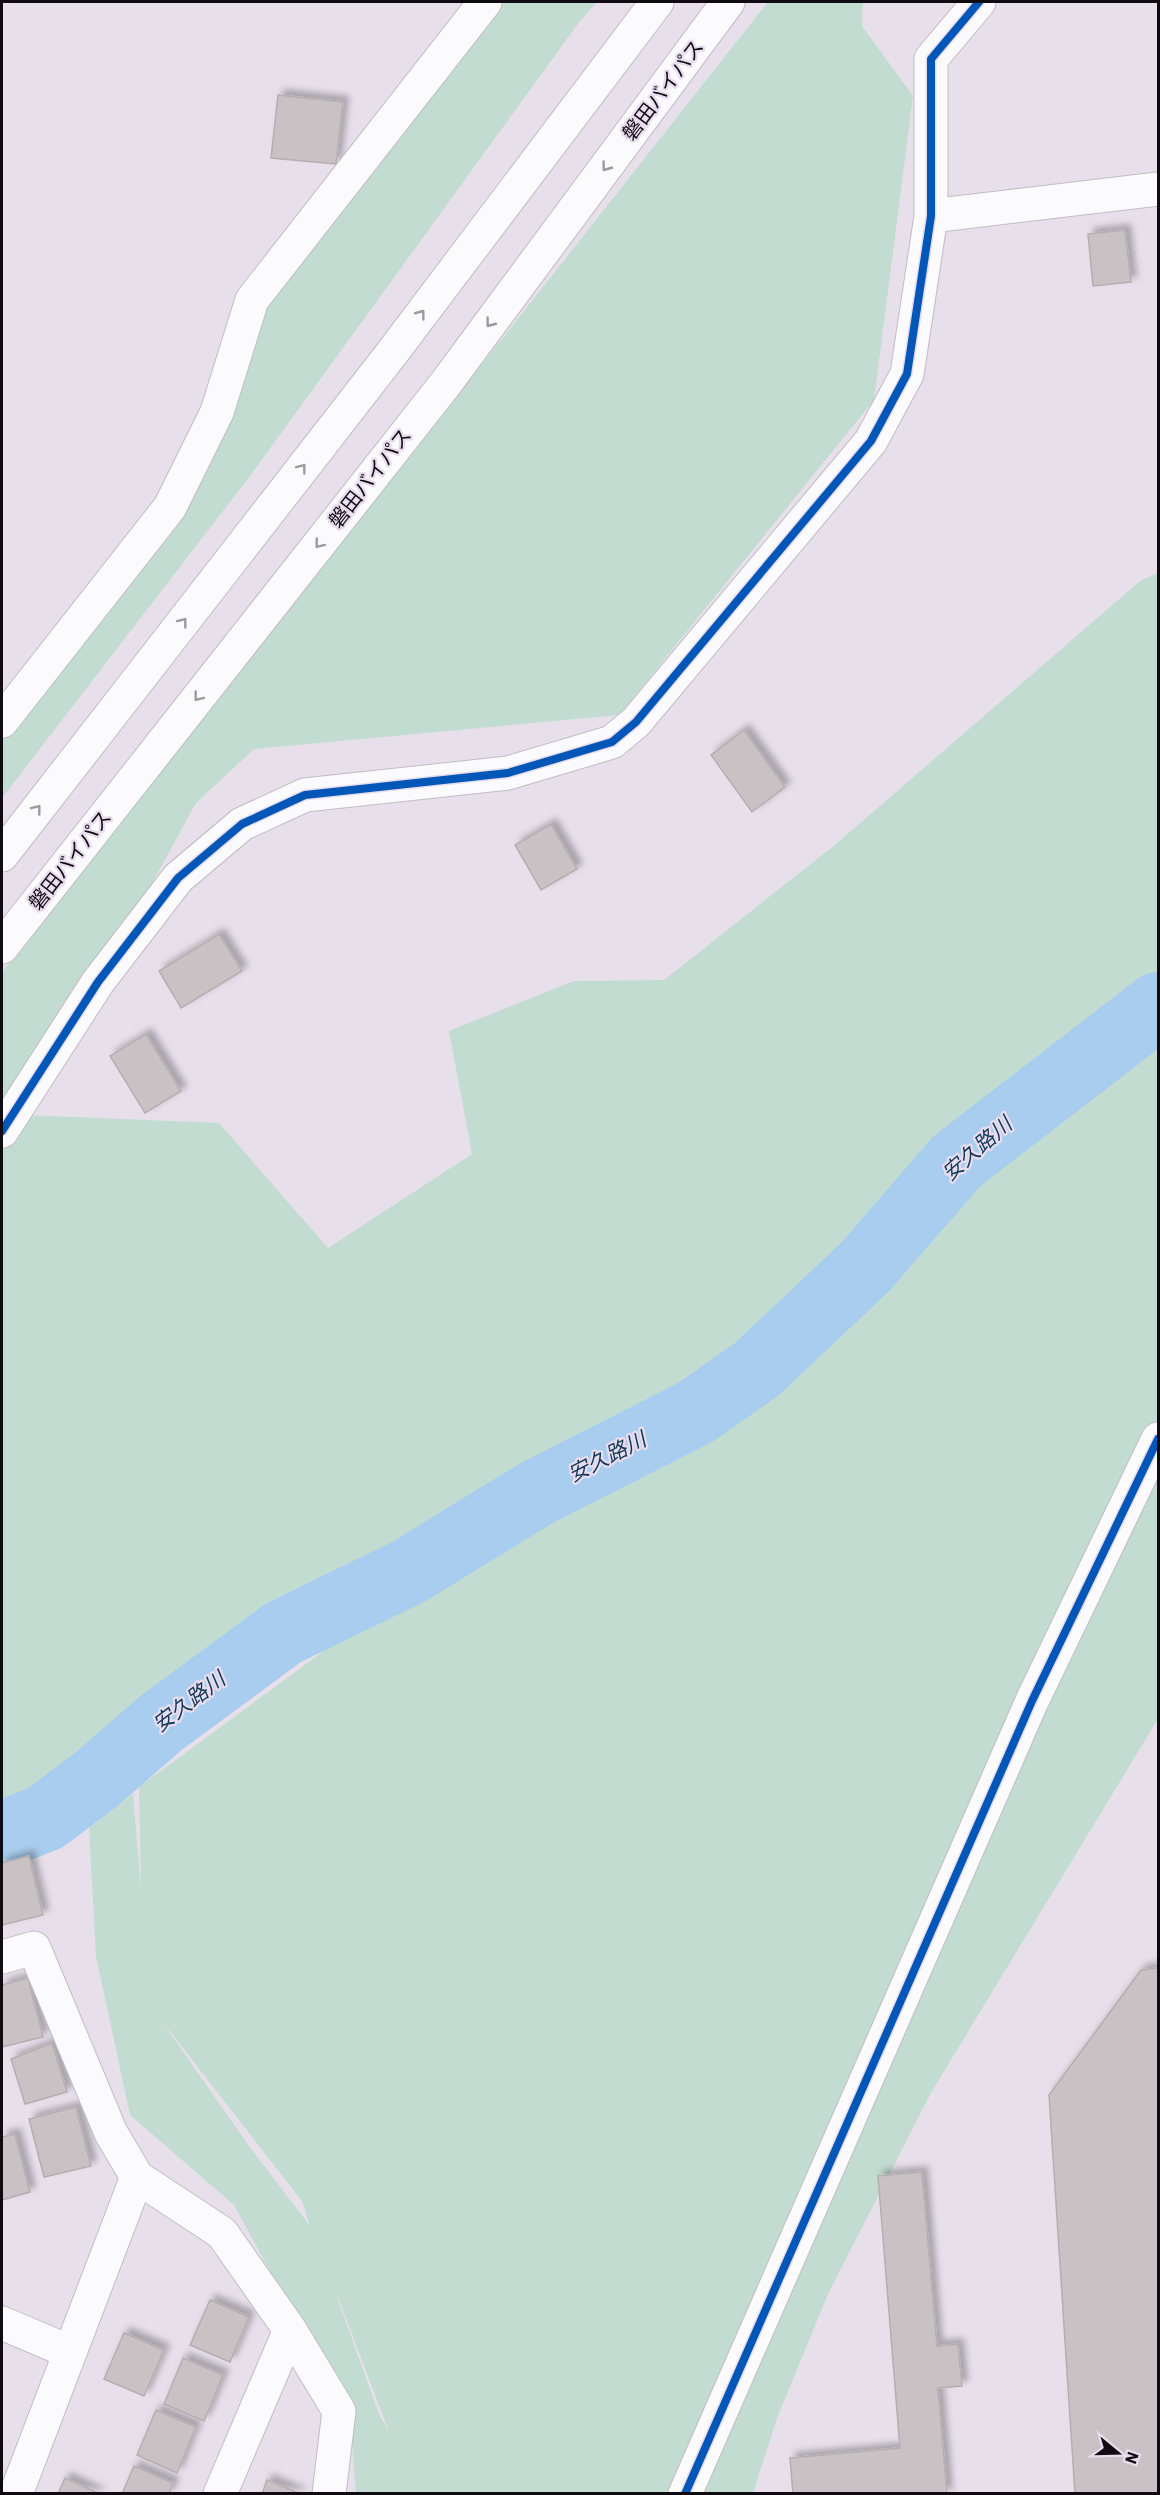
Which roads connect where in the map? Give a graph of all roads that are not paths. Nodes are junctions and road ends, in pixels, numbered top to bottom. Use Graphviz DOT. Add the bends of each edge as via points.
graph roads {
  1 [pos="486,2"];
  2 [pos="657,2"];
  3 [pos="728,2"];
  4 [pos="979,2"];
  5 [pos="1158,189"];
  6 [pos="931,216"];
  7 [pos="2,720"];
  8 [pos="2,855"];
  9 [pos="2,947"];
  10 [pos="3,1126"];
  11 [pos="1158,1439"];
  12 [pos="2,1958"];
  13 [pos="137,2177"];
  14 [pos="2,2323"];
  15 [pos="290,2330"];
  16 [pos="70,2352"];
  17 [pos="16,2493"];
  18 [pos="220,2493"];
  19 [pos="329,2493"];
  20 [pos="685,2493"];
  1 -- 7 [label="main road" via="252,300 217,412 170,507"];
  8 -- 2 [label="main road, one-way"];
  3 -- 9 [label="main road, 磐田バイパス, one-way" via="446,383"];
  4 -- 6 [label="main road" via="932,59"];
  5 -- 6 [label="main road"];
  6 -- 10 [label="main road" via="907,374 872,441 636,722 612,742 508,773 305,795 242,824 178,878 98,982"];
  11 -- 20 [label="main road" via="1032,1701"];
  12 -- 13 [label="main road" via="34,1948 111,2133"];
  13 -- 15 [label="main road" via="222,2233"];
  13 -- 16 [label="main road"];
  14 -- 16 [label="main road"];
  15 -- 18 [label="main road"];
  15 -- 19 [label="main road" via="339,2411"];
  16 -- 17 [label="main road"];
}
